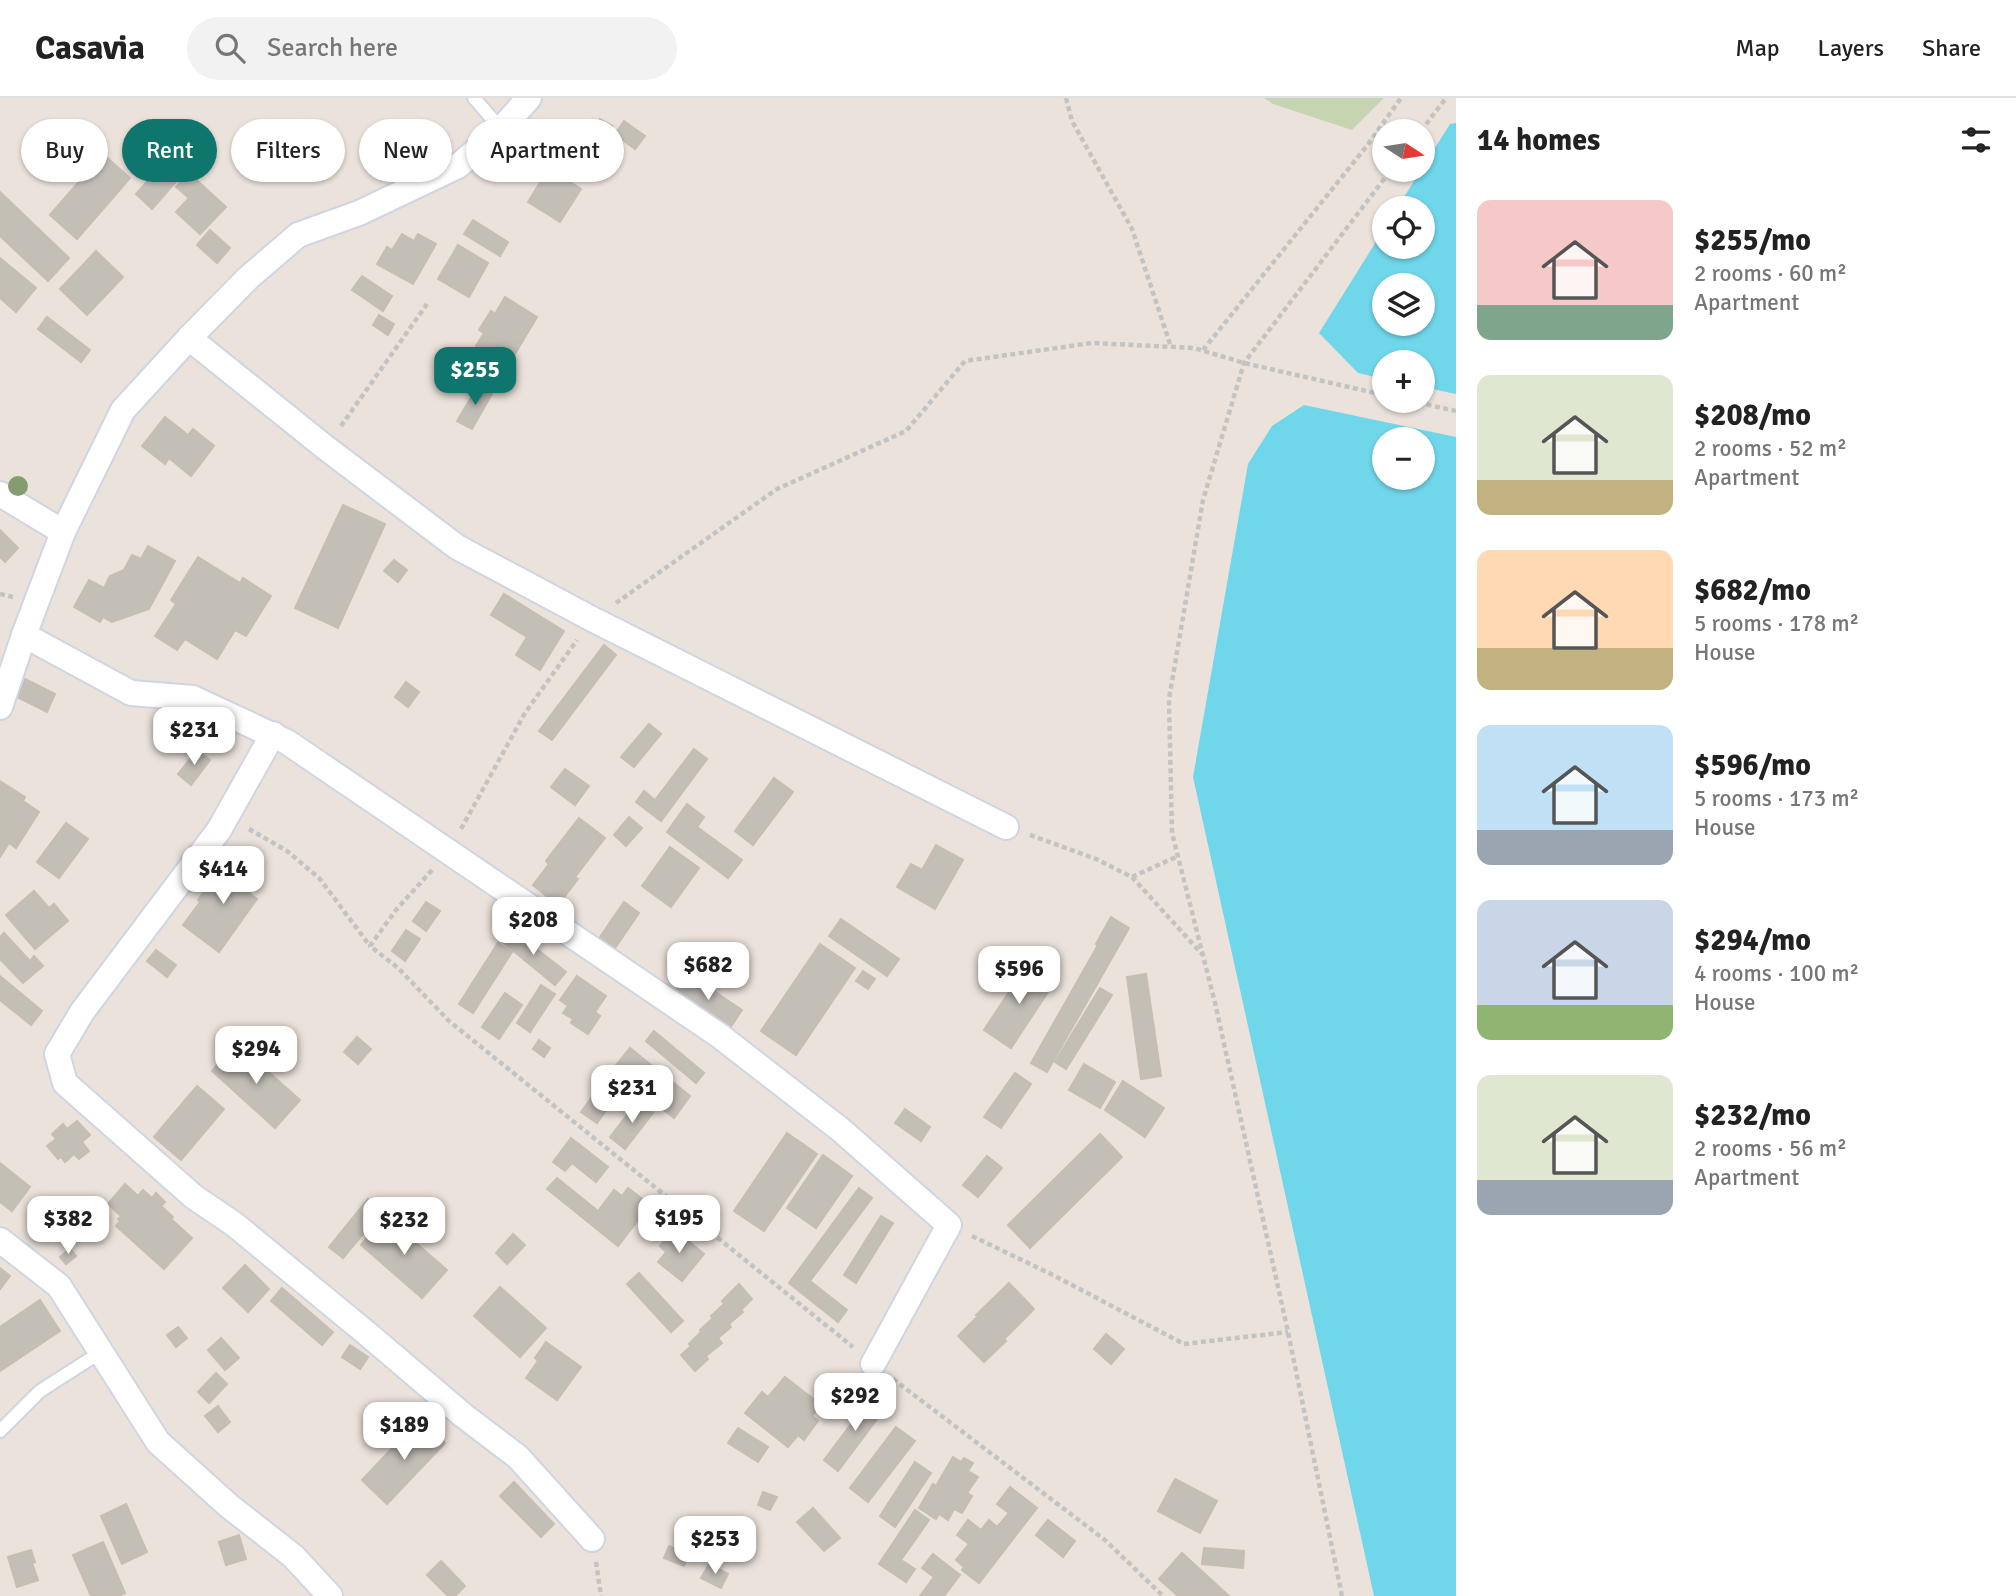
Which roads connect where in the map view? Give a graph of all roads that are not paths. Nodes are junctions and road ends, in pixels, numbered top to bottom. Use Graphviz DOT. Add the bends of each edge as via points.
graph roads {
  1 [pos="474,98"];
  2 [pos="528,98"];
  3 [pos="492,119"];
  4 [pos="510,119"];
  5 [pos="466,159"];
  6 [pos="189,338"];
  7 [pos="0,494"];
  8 [pos="63,532"];
  9 [pos="24,635"];
  10 [pos="0,707"];
  11 [pos="272,734"];
  12 [pos="1006,827"];
  13 [pos="0,1240"];
  14 [pos="101,1352"];
  15 [pos="873,1364"];
  16 [pos="0,1431"];
  17 [pos="592,1539"];
  18 [pos="330,1596"];
  1 -- 3 [label="lane"];
  2 -- 4 [label="street"];
  5 -- 6 [label="street" via="359,213 298,235"];
  6 -- 8 [label="street" via="123,410"];
  6 -- 12 [label="street" via="457,547 592,620"];
  7 -- 8 [label="street"];
  8 -- 9 [label="street"];
  9 -- 10 [label="street"];
  9 -- 11 [label="street" via="131,693 193,698"];
  11 -- 15 [label="street" via="720,1036 841,1130 949,1225"];
  11 -- 17 [label="street" via="219,830 82,1012 57,1054 65,1083 194,1196 518,1457"];
  13 -- 14 [label="street" via="59,1286"];
  14 -- 16 [label="lane" via="40,1391"];
  14 -- 18 [label="street" via="158,1443 293,1556"];
}
